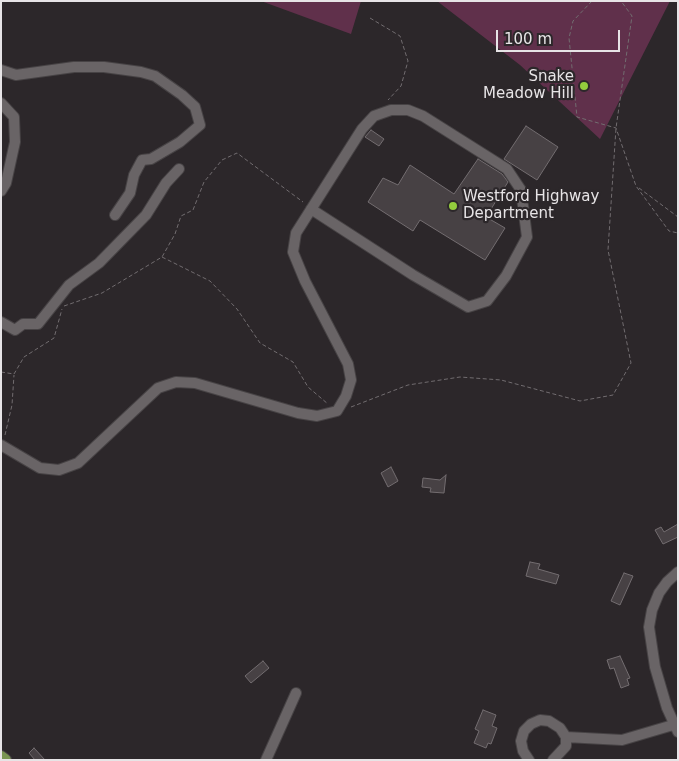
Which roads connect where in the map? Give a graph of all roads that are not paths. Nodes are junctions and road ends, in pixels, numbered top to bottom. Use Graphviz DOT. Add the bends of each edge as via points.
graph roads {
  1 [pos="1,70"];
  2 [pos="1,104"];
  3 [pos="179,169"];
  4 [pos="1,191"];
  5 [pos="311,209"];
  6 [pos="115,215"];
  7 [pos="1,322"];
  8 [pos="2,446"];
  9 [pos="678,572"];
  10 [pos="296,693"];
  11 [pos="676,728"];
  12 [pos="566,736"];
  13 [pos="1,757"];
  14 [pos="5,760"];
  15 [pos="266,760"];
  16 [pos="529,760"];
  17 [pos="553,760"];
  1 -- 6 [label="street" via="16,75 104,66 141,72 156,76 196,107 200,125 180,142 151,159 142,160 130,193"];
  2 -- 4 [label="street" via="14,117 15,142 6,183"];
  3 -- 7 [label="street" via="146,215 98,263 69,285 38,324 23,324 15,330"];
  5 -- 5 [label="street" via="468,307 487,301 506,276 527,237 521,190 507,169 423,116 408,110 391,110 374,116 362,129"];
  5 -- 8 [label="street" via="296,233 293,252 348,364 351,380 337,411 317,416 298,413 195,383 176,382 158,388 78,463 59,470 40,468"];
  9 -- 11 [label="street" via="659,593 649,627 655,667"];
  10 -- 15 [label="street"];
  11 -- 12 [label="street" via="622,740"];
  12 -- 16 [label="street" via="549,721 531,724 520,741"];
  12 -- 17 [label="street" via="566,746"];
  13 -- 14 [label="main road"];
}
